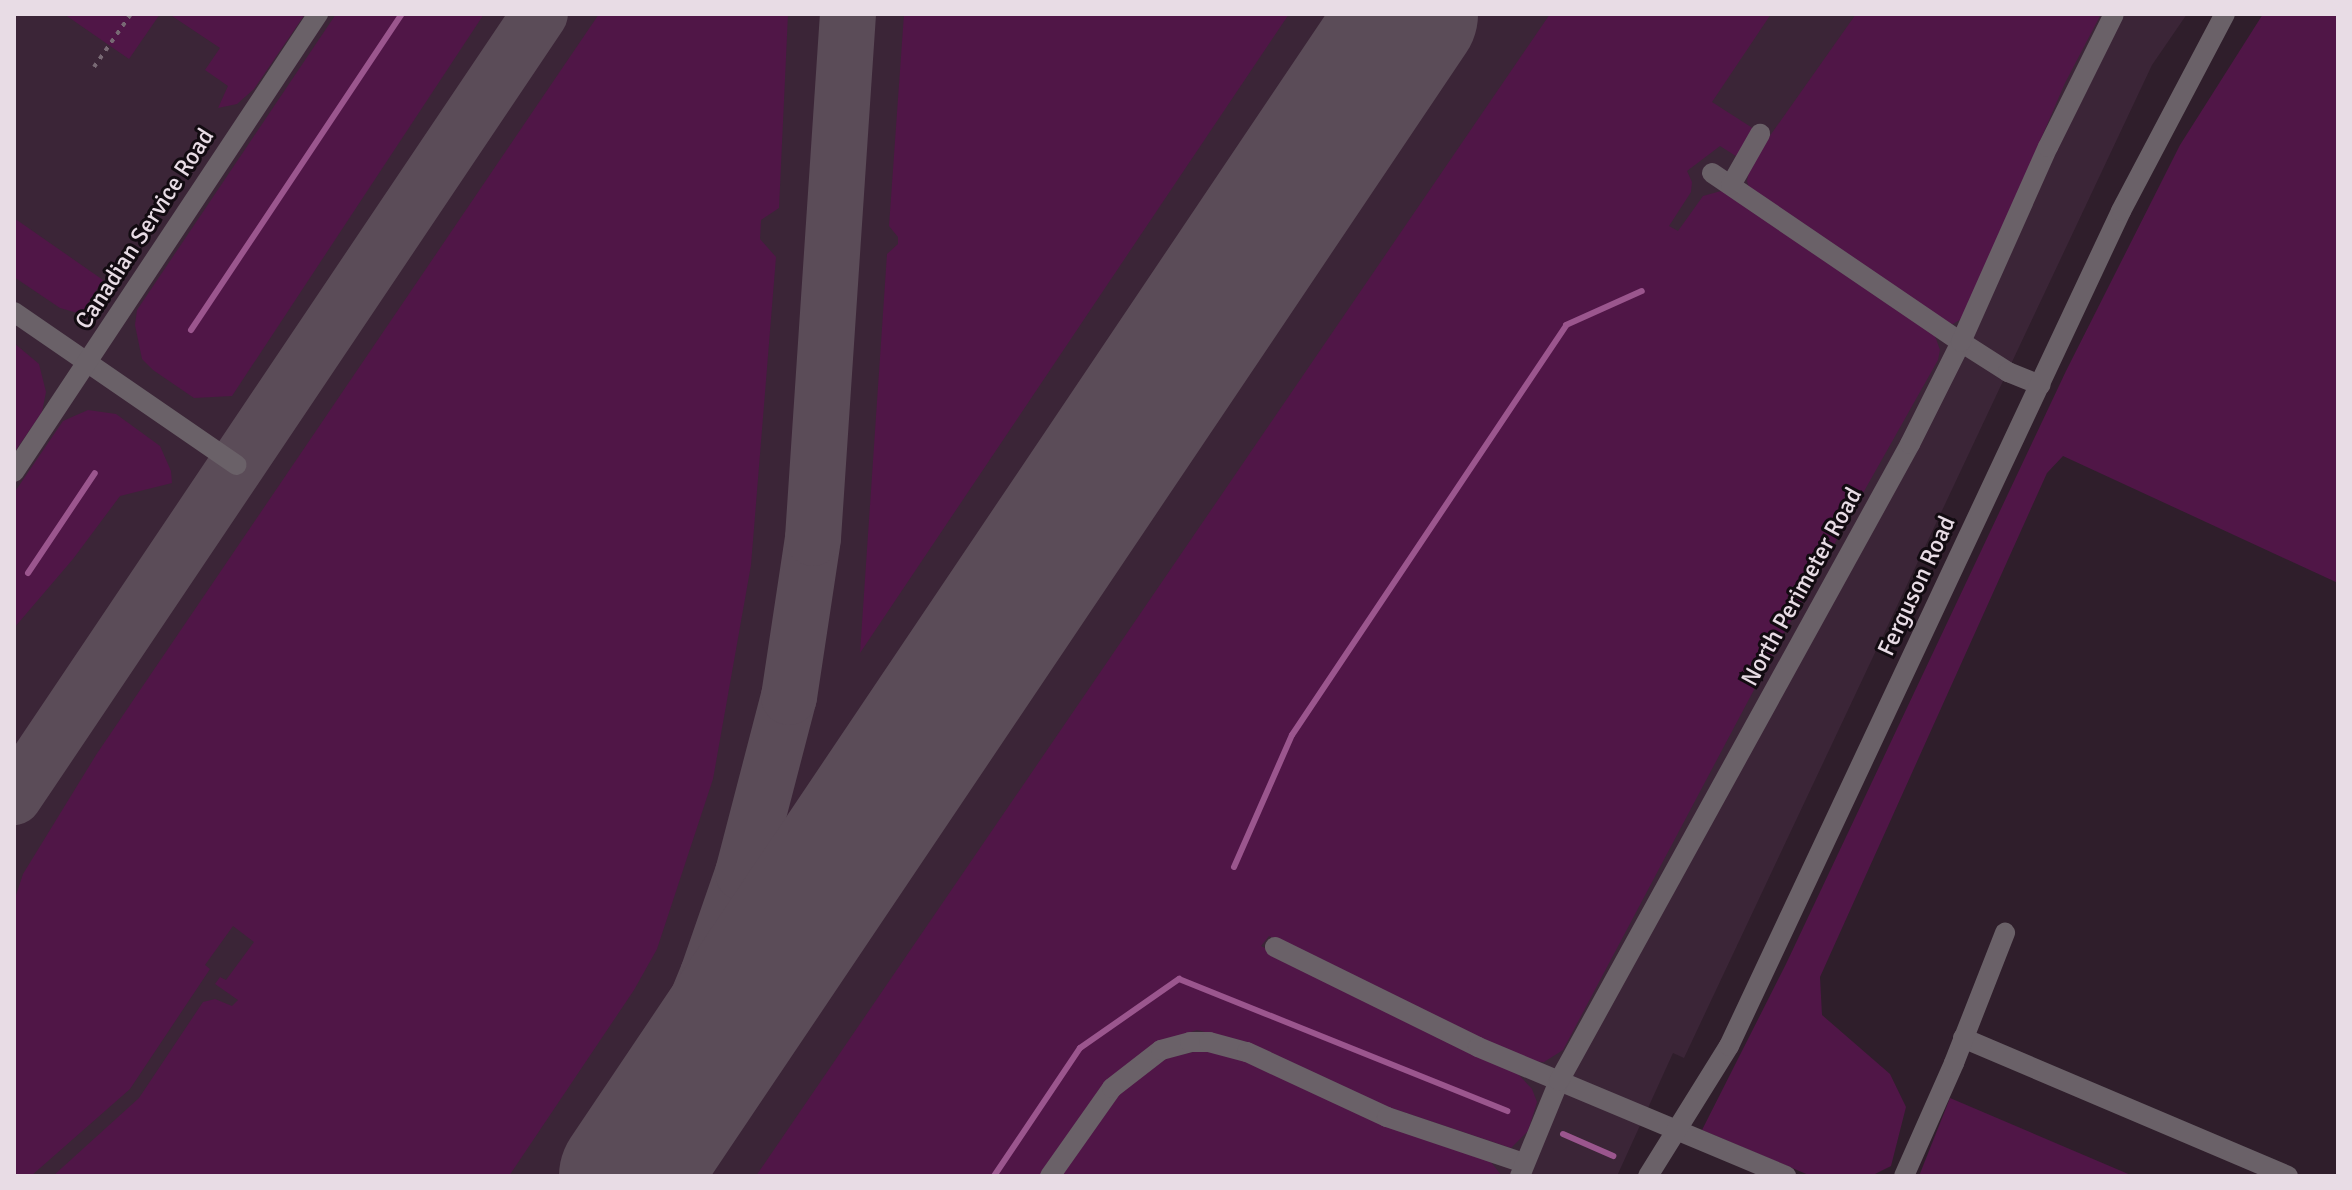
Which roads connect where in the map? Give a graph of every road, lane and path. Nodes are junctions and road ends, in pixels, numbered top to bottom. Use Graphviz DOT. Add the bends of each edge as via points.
graph roads {
  1 [pos="131,14"];
  2 [pos="318,14"];
  3 [pos="2114,14"];
  4 [pos="2225,14"];
  5 [pos="94,67"];
  6 [pos="1760,134"];
  7 [pos="1712,173"];
  8 [pos="1731,185"];
  9 [pos="14,312"];
  10 [pos="1961,342"];
  11 [pos="88,362"];
  12 [pos="2040,385"];
  13 [pos="237,465"];
  14 [pos="14,472"];
  15 [pos="2005,933"];
  16 [pos="1275,947"];
  17 [pos="1963,1038"];
  18 [pos="1559,1081"];
  19 [pos="1677,1129"];
  20 [pos="1522,1170"];
  21 [pos="1050,1176"];
  22 [pos="1648,1176"];
  23 [pos="1786,1176"];
  24 [pos="1904,1176"];
  25 [pos="2288,1176"];
  1 -- 5 [label="path"];
  2 -- 11 [label="street, Canadian Service Road"];
  3 -- 10 [label="street, North Perimeter Road"];
  4 -- 12 [label="street, Ferguson Road" via="2121,211"];
  6 -- 8 [label="street"];
  7 -- 8 [label="street"];
  8 -- 10 [label="street"];
  9 -- 11 [label="street"];
  10 -- 12 [label="street"];
  10 -- 18 [label="street, North Perimeter Road" via="1895,472"];
  11 -- 13 [label="street"];
  11 -- 14 [label="street, Canadian Service Road"];
  12 -- 19 [label="street, Ferguson Road" via="1729,1046"];
  15 -- 17 [label="street"];
  16 -- 18 [label="street"];
  17 -- 24 [label="street"];
  17 -- 25 [label="street"];
  18 -- 19 [label="street"];
  18 -- 20 [label="street, North Perimeter Road"];
  19 -- 22 [label="street, Ferguson Road"];
  19 -- 23 [label="street"];
  20 -- 21 [label="street" via="1387,1117 1247,1052 1190,1042 1161,1050 1112,1088"];
}
